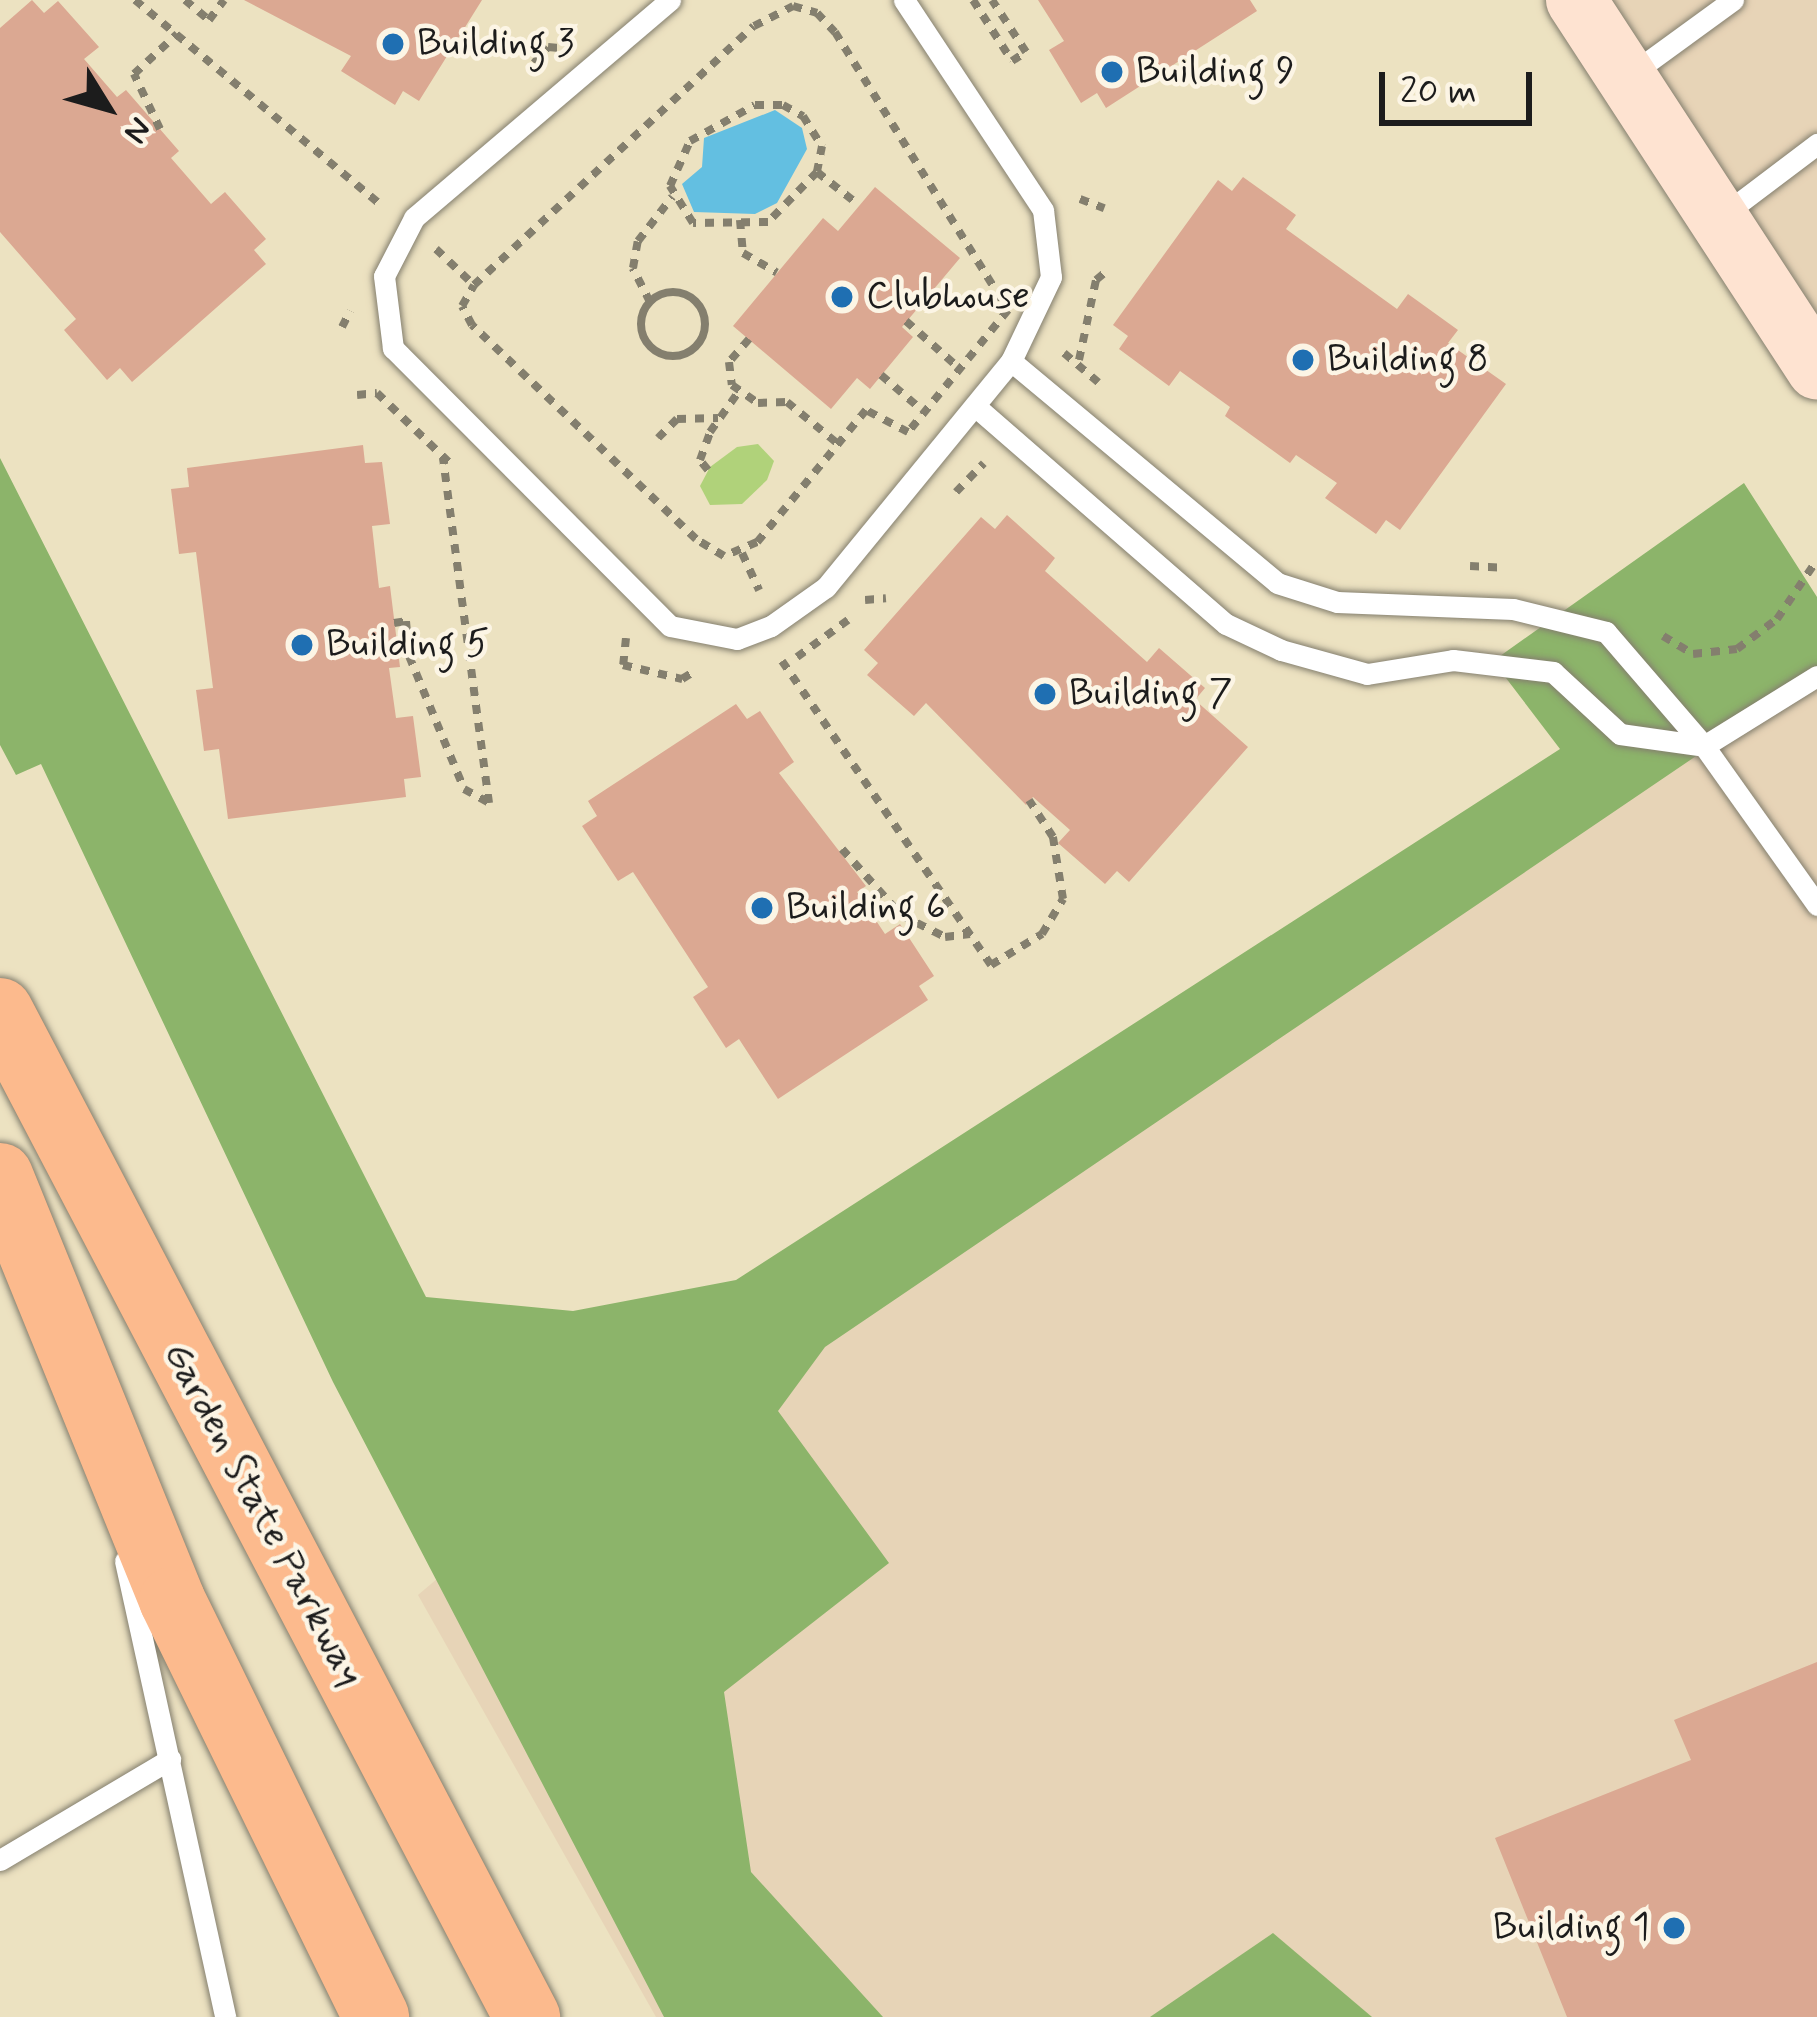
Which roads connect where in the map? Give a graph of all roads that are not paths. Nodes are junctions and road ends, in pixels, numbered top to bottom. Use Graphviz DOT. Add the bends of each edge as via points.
graph roads {
  1 [pos="670,0"];
  2 [pos="904,0"];
  3 [pos="1576,0"];
  4 [pos="1733,0"];
  5 [pos="1627,78"];
  6 [pos="1817,144"];
  7 [pos="1718,220"];
  8 [pos="1011,361"];
  9 [pos="1817,369"];
  10 [pos="975,406"];
  11 [pos="1817,676"];
  12 [pos="1704,746"];
  13 [pos="1817,905"];
  14 [pos="0,1011"];
  15 [pos="0,1176"];
  16 [pos="86,1396"];
  17 [pos="170,1759"];
  18 [pos="0,1860"];
  19 [pos="225,2017"];
  20 [pos="376,2017"];
  21 [pos="527,2017"];
  1 -- 10 [label="lane" via="409,228 384,276 393,348 670,626 737,639 826,587"];
  2 -- 8 [label="lane" via="1043,210 1051,277"];
  3 -- 5 [label="main road"];
  4 -- 5 [label="lane"];
  5 -- 7 [label="main road"];
  6 -- 7 [label="lane"];
  7 -- 9 [label="main road"];
  8 -- 10 [label="lane"];
  8 -- 12 [label="lane" via="1277,583 1336,602 1513,609 1606,632"];
  10 -- 12 [label="lane" via="1226,624 1281,650 1367,674 1453,660 1553,672 1620,734"];
  11 -- 12 [label="lane"];
  12 -- 13 [label="lane"];
  14 -- 21 [label="highway, Garden State Parkway"];
  15 -- 16 [label="highway"];
  16 -- 17 [label="lane"];
  16 -- 20 [label="highway" via="172,1600"];
  17 -- 18 [label="lane"];
  17 -- 19 [label="lane"];
}
